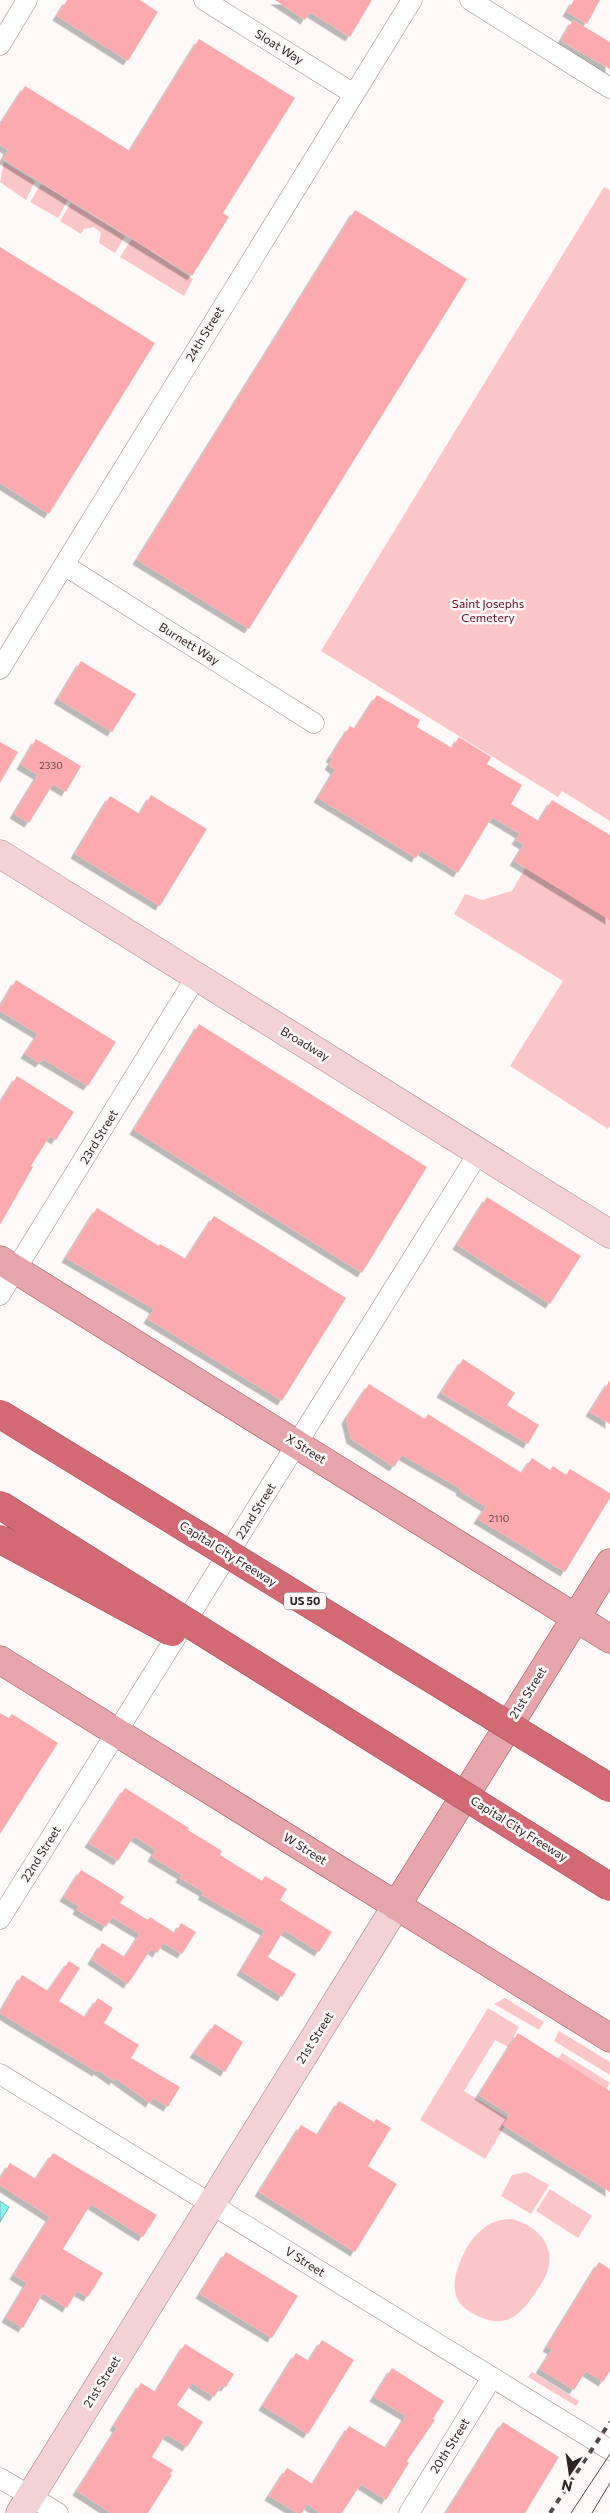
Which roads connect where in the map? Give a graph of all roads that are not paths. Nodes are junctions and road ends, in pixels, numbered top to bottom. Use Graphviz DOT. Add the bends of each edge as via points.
graph roads {
  1 [pos="27,0"];
  2 [pos="204,0"];
  3 [pos="412,0"];
  4 [pos="470,0"];
  5 [pos="0,45"];
  6 [pos="610,88"];
  7 [pos="354,94"];
  8 [pos="64,564"];
  9 [pos="0,669"];
  10 [pos="314,724"];
  11 [pos="0,854"];
  12 [pos="196,977"];
  13 [pos="479,1152"];
  14 [pos="610,1234"];
  15 [pos="8,1265"];
  16 [pos="0,1294"];
  17 [pos="0,1414"];
  18 [pos="298,1444"];
  19 [pos="0,1505"];
  20 [pos="0,1539"];
  21 [pos="610,1563"];
  22 [pos="575,1617"];
  23 [pos="610,1639"];
  24 [pos="0,1660"];
  25 [pos="116,1732"];
  26 [pos="428,1772"];
  27 [pos="610,1788"];
  28 [pos="610,1887"];
  29 [pos="396,1906"];
  30 [pos="0,1920"];
  31 [pos="610,2038"];
  32 [pos="0,2074"];
  33 [pos="212,2204"];
  34 [pos="491,2379"];
  35 [pos="610,2450"];
  36 [pos="0,2478"];
  37 [pos="26,2504"];
  38 [pos="58,2513"];
  39 [pos="409,2513"];
  1 -- 5 [label="street"];
  2 -- 7 [label="street, Sloat Way"];
  3 -- 7 [label="street, 24th Street"];
  4 -- 6 [label="street"];
  7 -- 8 [label="street, 24th Street"];
  8 -- 9 [label="street, 24th Street"];
  8 -- 10 [label="street, Burnett Way"];
  11 -- 12 [label="main road, Broadway"];
  12 -- 13 [label="main road, Broadway"];
  12 -- 15 [label="street, 23rd Street"];
  13 -- 14 [label="main road, Broadway"];
  13 -- 18 [label="street, 22nd Street"];
  15 -- 16 [label="street, 23rd Street"];
  15 -- 18 [label="main road, X Street"];
  17 -- 27 [label="highway, Capital City Freeway / US 50, bridge"];
  18 -- 22 [label="main road, X Street"];
  18 -- 25 [label="street, 22nd Street"];
  19 -- 26 [label="highway, Capital City Freeway, bridge"];
  20 -- 26 [label="highway, Capital City Freeway, bridge"];
  21 -- 22 [label="main road, 21st Street"];
  22 -- 23 [label="main road, X Street"];
  22 -- 29 [label="main road, 21st Street"];
  24 -- 25 [label="main road, W Street"];
  25 -- 29 [label="main road, W Street"];
  25 -- 30 [label="street, 22nd Street"];
  26 -- 28 [label="highway, Capital City Freeway, bridge"];
  29 -- 31 [label="main road, W Street"];
  29 -- 33 [label="main road, 21st Street"];
  32 -- 33 [label="street, V Street"];
  33 -- 34 [label="street, V Street"];
  33 -- 37 [label="main road, 21st Street"];
  34 -- 35 [label="street, V Street"];
  34 -- 39 [label="street, 20th Street"];
  36 -- 37 [label="street"];
  37 -- 38 [label="street"];
}
